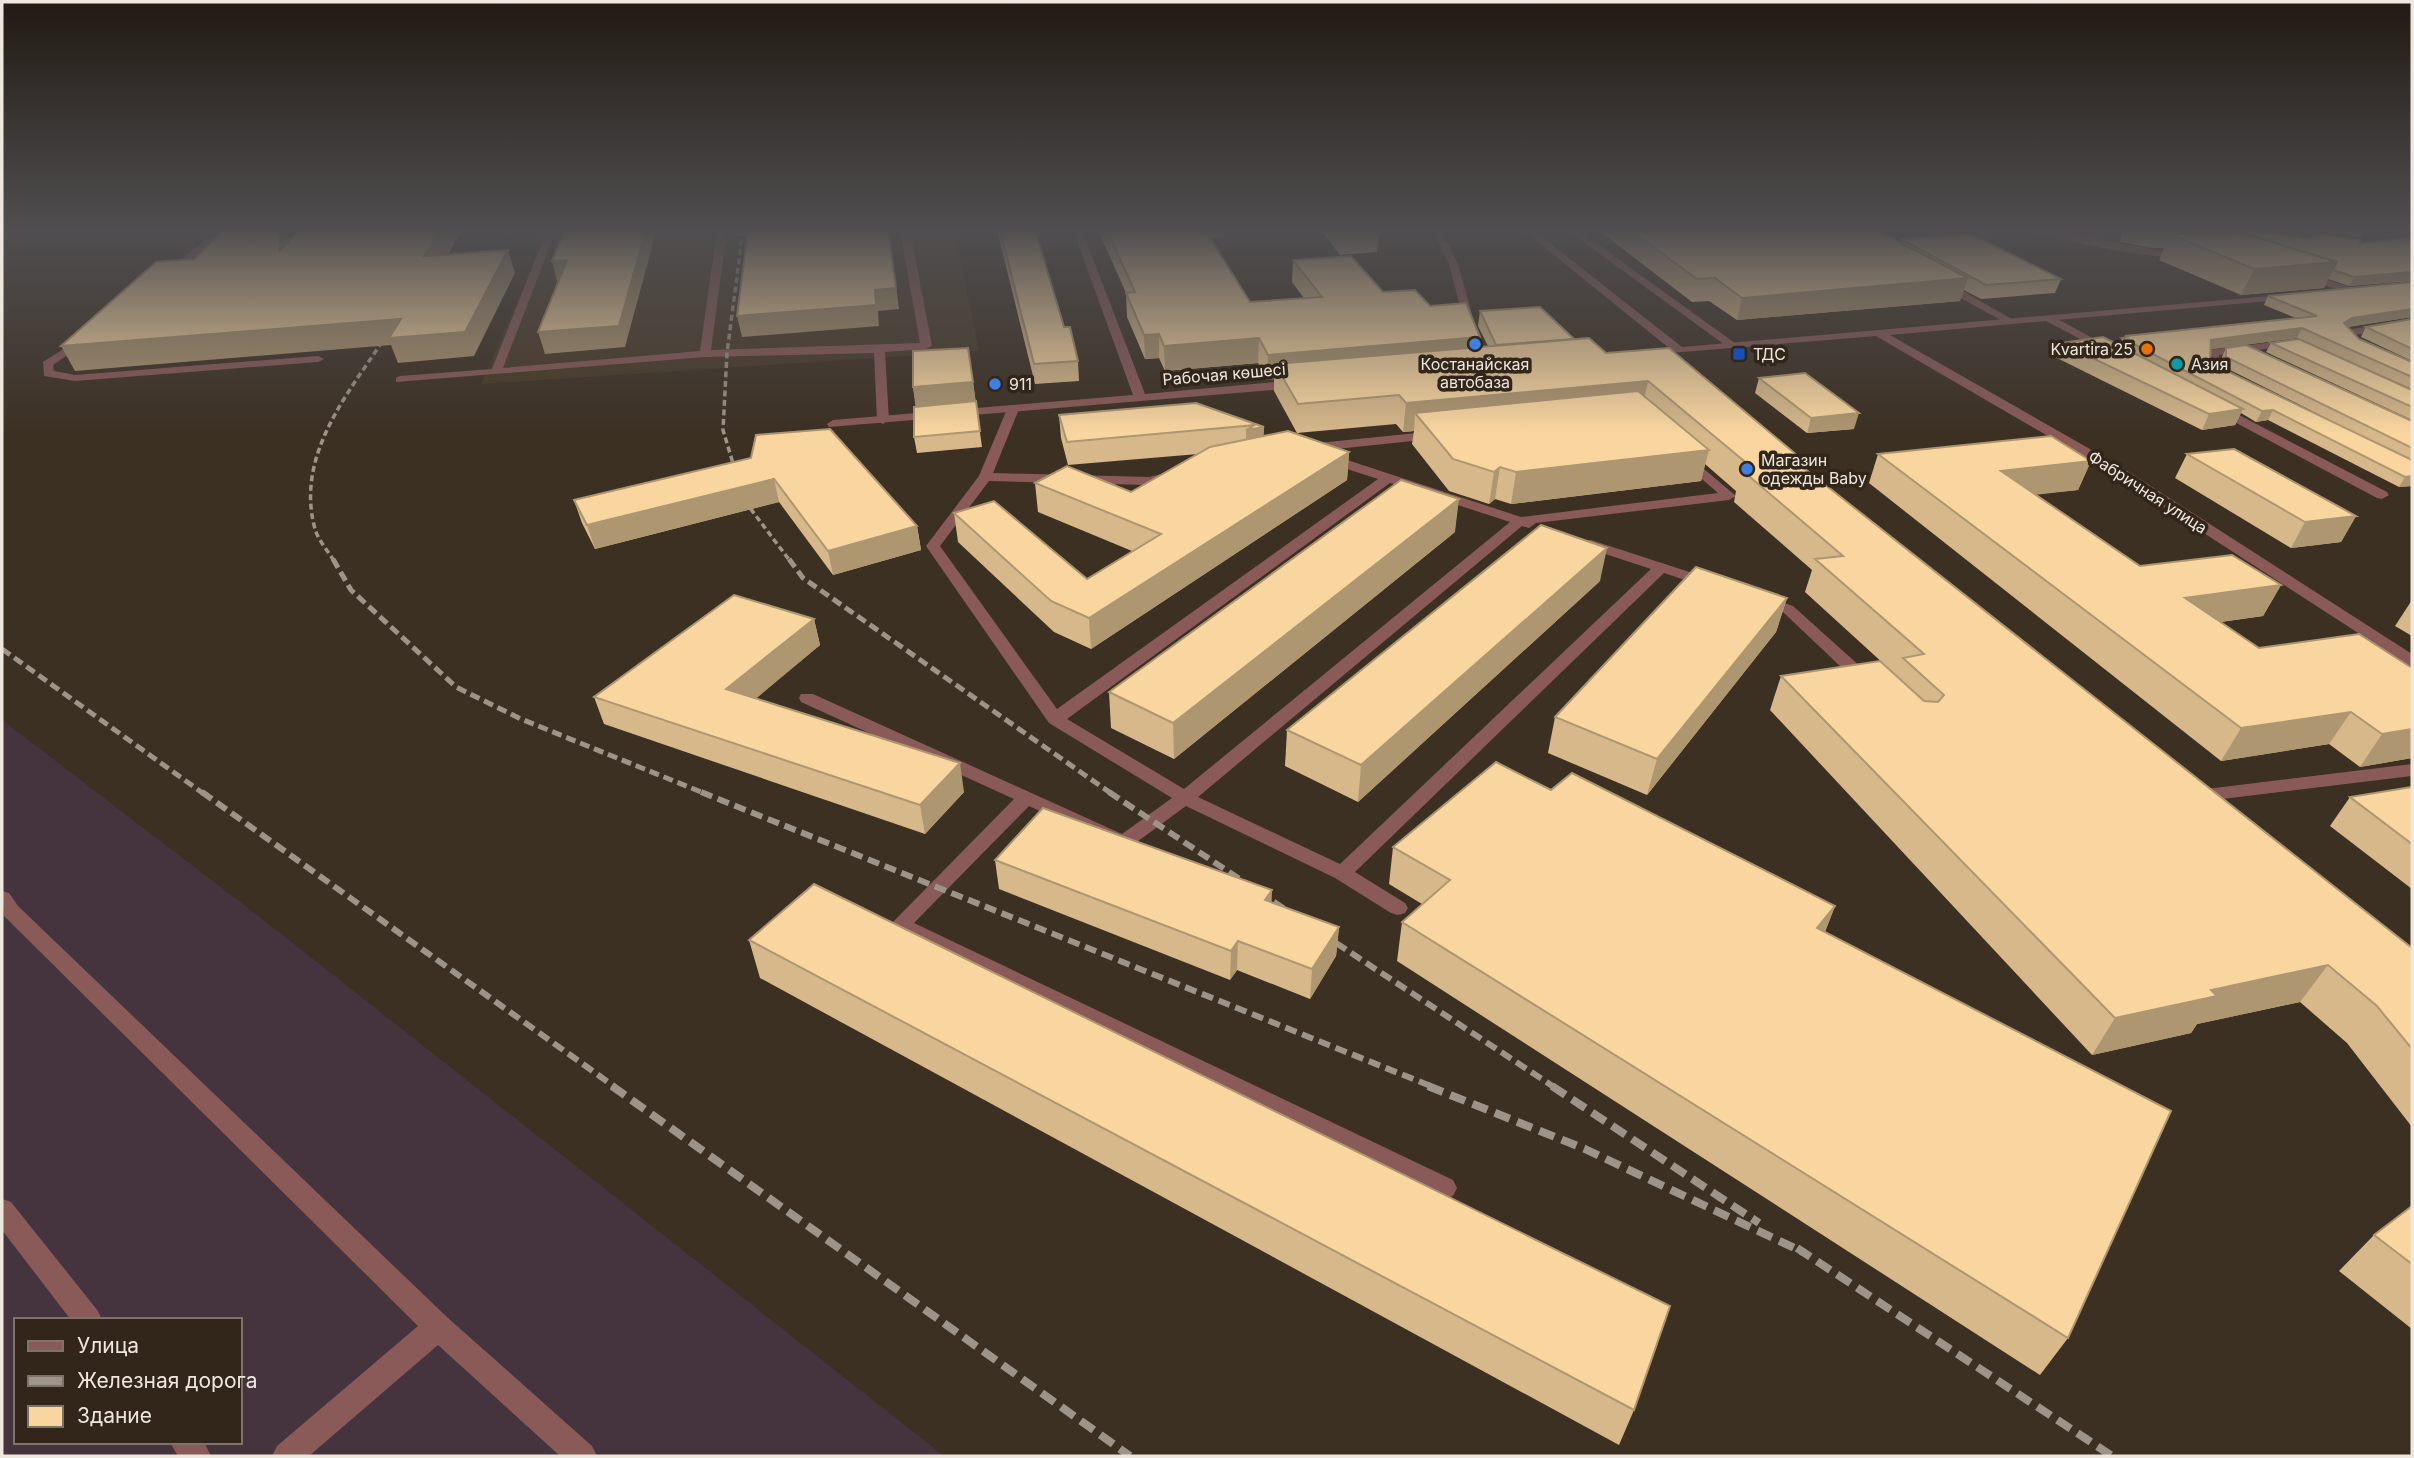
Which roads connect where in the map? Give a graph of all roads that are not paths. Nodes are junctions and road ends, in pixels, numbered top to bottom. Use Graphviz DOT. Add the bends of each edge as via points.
graph roads {
  1 [pos="527,298"];
  2 [pos="713,298"];
  3 [pos="917,298"];
  4 [pos="1103,298"];
  5 [pos="1465,298"];
  6 [pos="1613,298"];
  7 [pos="1666,298"];
  8 [pos="1968,298"];
  9 [pos="2275,298"];
  10 [pos="2048,318"];
  11 [pos="2010,321"];
  12 [pos="2412,322"];
  13 [pos="95,332"];
  14 [pos="1473,332"];
  15 [pos="1877,332"];
  16 [pos="1733,346"];
  17 [pos="2308,348"];
  18 [pos="879,349"];
  19 [pos="2244,349"];
  20 [pos="2370,349"];
  21 [pos="1679,350"];
  22 [pos="1657,352"];
  23 [pos="705,354"];
  24 [pos="1631,355"];
  25 [pos="2120,356"];
  26 [pos="318,359"];
  27 [pos="2268,360"];
  28 [pos="1678,370"];
  29 [pos="496,372"];
  30 [pos="401,380"];
  31 [pos="2238,382"];
  32 [pos="1307,383"];
  33 [pos="1140,397"];
  34 [pos="2203,400"];
  35 [pos="1013,409"];
  36 [pos="883,420"];
  37 [pos="833,424"];
  38 [pos="1448,433"];
  39 [pos="1677,450"];
  40 [pos="1190,472"];
  41 [pos="985,477"];
  42 [pos="1388,478"];
  43 [pos="2382,495"];
  44 [pos="1520,521"];
  45 [pos="1662,567"];
  46 [pos="1725,588"];
  47 [pos="1750,596"];
  48 [pos="2412,662"];
  49 [pos="1878,693"];
  50 [pos="807,698"];
  51 [pos="1055,719"];
  52 [pos="2412,770"];
  53 [pos="1026,798"];
  54 [pos="1185,798"];
  55 [pos="2220,813"];
  56 [pos="1342,873"];
  57 [pos="2,898"];
  58 [pos="1398,908"];
  59 [pos="1444,1188"];
  60 [pos="2,1210"];
  61 [pos="86,1318"];
  62 [pos="438,1327"];
  63 [pos="287,1456"];
  64 [pos="582,1456"];
  1 -- 29 [label="street"];
  2 -- 23 [label="street"];
  3 -- 18 [label="street" via="926,345"];
  4 -- 33 [label="street"];
  5 -- 14 [label="street"];
  6 -- 21 [label="street"];
  7 -- 16 [label="street"];
  8 -- 11 [label="street"];
  9 -- 10 [label="street"];
  10 -- 11 [label="street"];
  10 -- 25 [label="street"];
  11 -- 15 [label="street"];
  12 -- 20 [label="street" via="2347,333"];
  13 -- 26 [label="street" via="47,365 48,374 75,379"];
  15 -- 16 [label="street"];
  15 -- 48 [label="street, Фабричная улица" via="2113,468"];
  16 -- 21 [label="street"];
  17 -- 19 [label="street" via="2296,343"];
  18 -- 23 [label="street"];
  18 -- 36 [label="street"];
  19 -- 27 [label="street"];
  19 -- 31 [label="street" via="2213,352 2213,370"];
  21 -- 22 [label="street"];
  22 -- 24 [label="street"];
  22 -- 28 [label="street"];
  23 -- 29 [label="street"];
  29 -- 30 [label="street"];
  32 -- 33 [label="street, Рабочая көшесі"];
  33 -- 35 [label="street, Рабочая көшесі"];
  34 -- 43 [label="street"];
  35 -- 36 [label="street, Рабочая көшесі"];
  35 -- 41 [label="street"];
  36 -- 37 [label="street, Рабочая көшесі"];
  38 -- 42 [label="street" via="1300,449"];
  39 -- 44 [label="street" via="1729,496"];
  40 -- 41 [label="street" via="1149,481"];
  41 -- 51 [label="street" via="933,546"];
  42 -- 44 [label="street"];
  42 -- 51 [label="street"];
  44 -- 45 [label="street"];
  44 -- 54 [label="street"];
  45 -- 46 [label="street"];
  45 -- 56 [label="street"];
  47 -- 49 [label="street" via="1788,609"];
  50 -- 53 [label="street"];
  51 -- 54 [label="street"];
  52 -- 55 [label="street" via="2193,791"];
  53 -- 54 [label="street" via="1123,842"];
  53 -- 59 [label="street" via="900,925"];
  54 -- 56 [label="street"];
  56 -- 58 [label="street"];
  57 -- 62 [label="street"];
  60 -- 61 [label="street"];
  62 -- 63 [label="street"];
  62 -- 64 [label="street"];
}
